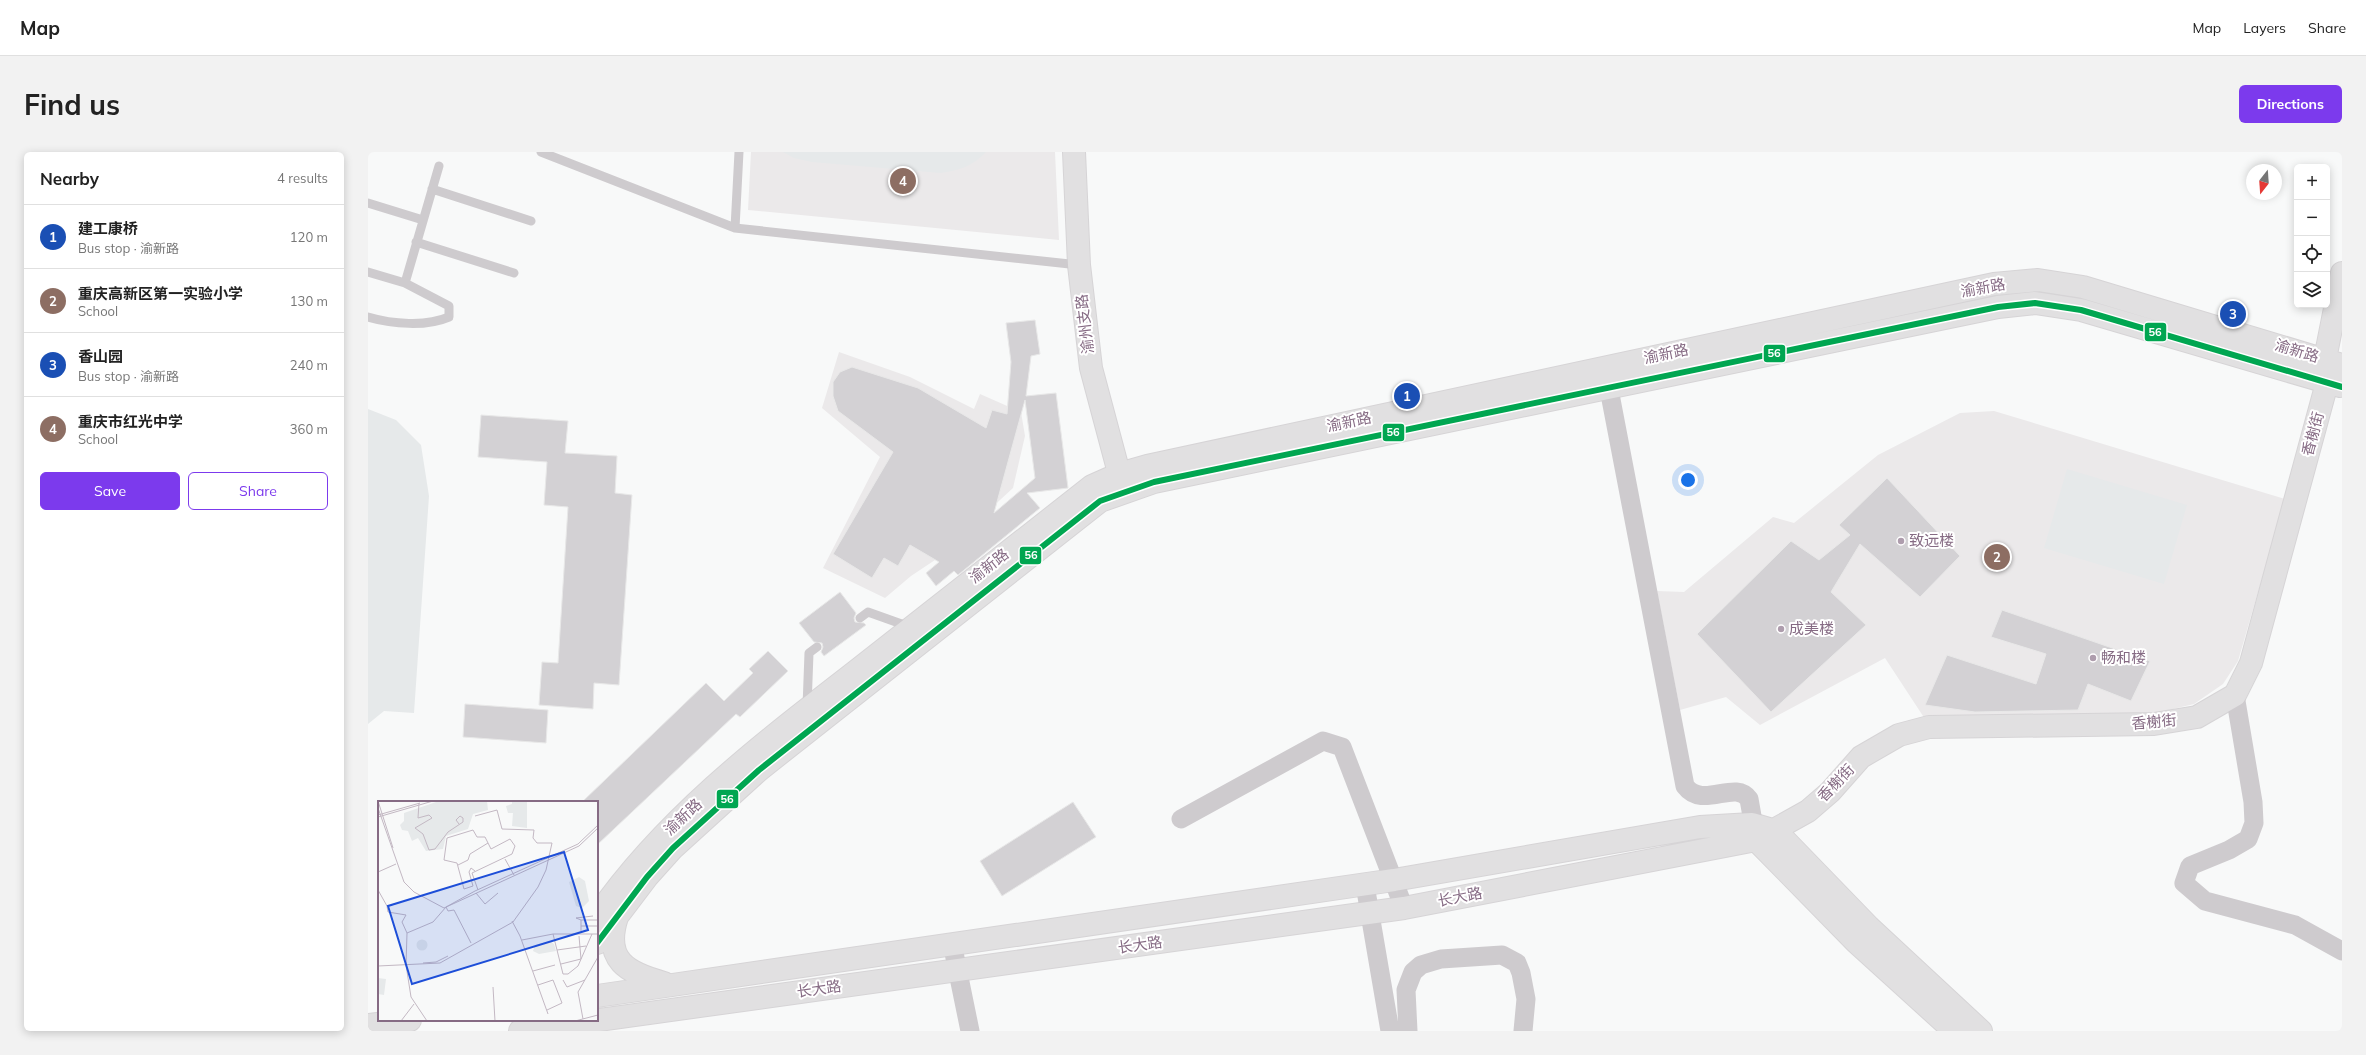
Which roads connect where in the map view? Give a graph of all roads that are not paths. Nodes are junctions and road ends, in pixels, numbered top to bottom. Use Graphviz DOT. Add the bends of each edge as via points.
graph roads {
  1 [pos="541,152"];
  2 [pos="739,152"];
  3 [pos="1074,152"];
  4 [pos="439,166"];
  5 [pos="432,190"];
  6 [pos="368,203"];
  7 [pos="423,220"];
  8 [pos="531,221"];
  9 [pos="735,228"];
  10 [pos="416,242"];
  11 [pos="1079,265"];
  12 [pos="368,272"];
  13 [pos="514,273"];
  14 [pos="2342,273"];
  15 [pos="405,283"];
  16 [pos="368,317"];
  17 [pos="2336,372"];
  18 [pos="1609,389"];
  19 [pos="1121,483"];
  20 [pos="860,618"];
  21 [pos="912,627"];
  22 [pos="817,647"];
  23 [pos="2235,695"];
  24 [pos="806,710"];
  25 [pos="1181,819"];
  26 [pos="1776,830"];
  27 [pos="1754,832"];
  28 [pos="1394,880"];
  29 [pos="1365,884"];
  30 [pos="1404,908"];
  31 [pos="620,910"];
  32 [pos="1369,913"];
  33 [pos="598,915"];
  34 [pos="598,942"];
  35 [pos="952,943"];
  36 [pos="2342,951"];
  37 [pos="957,970"];
  38 [pos="669,985"];
  39 [pos="598,996"];
  40 [pos="598,1018"];
  41 [pos="402,1021"];
  42 [pos="575,1021"];
  43 [pos="368,1025"];
  44 [pos="530,1027"];
  45 [pos="970,1031"];
  46 [pos="1390,1031"];
  47 [pos="1408,1031"];
  48 [pos="1523,1031"];
  49 [pos="1954,1031"];
  50 [pos="1981,1031"];
  1 -- 9 [label="lane"];
  2 -- 9 [label="lane"];
  3 -- 11 [label="street, 渝州支路"];
  4 -- 5 [label="lane"];
  5 -- 7 [label="lane"];
  5 -- 8 [label="lane"];
  6 -- 7 [label="lane"];
  7 -- 10 [label="lane"];
  9 -- 11 [label="lane"];
  10 -- 13 [label="lane"];
  10 -- 15 [label="lane"];
  11 -- 19 [label="street, 渝州支路" via="1091,368"];
  12 -- 15 [label="lane"];
  14 -- 17 [label="street, 香榭街"];
  15 -- 16 [label="lane" via="449,306 449,317 437,322 418,323"];
  17 -- 18 [label="street, 渝新路" via="2081,310 2035,303 1998,306"];
  17 -- 19 [label="street, 渝新路" via="2083,287 2038,280 2016,282 1956,292 1155,464"];
  17 -- 23 [label="street, 香榭街" via="2251,663"];
  18 -- 19 [label="street, 渝新路" via="1154,482"];
  18 -- 27 [label="street" via="1685,786 1698,796 1739,792 1746,794"];
  19 -- 21 [label="street, 渝新路" via="1092,486"];
  19 -- 31 [label="street, 渝新路" via="759,770 673,848"];
  20 -- 21 [label="lane" via="868,612"];
  21 -- 24 [label="street, 渝新路"];
  22 -- 24 [label="lane" via="809,653"];
  23 -- 26 [label="street, 香榭街" via="2197,717 2154,724 1929,727 1899,735 1861,757 1808,812"];
  23 -- 36 [label="street" via="2253,802 2254,823 2248,839 2190,866 2184,883 2205,901 2295,925"];
  24 -- 33 [label="street, 渝新路" via="749,756 661,839 635,866"];
  25 -- 28 [label="street" via="1323,742 1342,747"];
  26 -- 27 [label="street, 香榭街"];
  26 -- 50 [label="street" via="1869,927"];
  27 -- 28 [label="street, 长大路" via="1700,826"];
  27 -- 30 [label="street, 长大路"];
  27 -- 49 [label="street" via="1856,942"];
  28 -- 29 [label="street, 长大路"];
  28 -- 30 [label="street"];
  29 -- 32 [label="street"];
  29 -- 35 [label="street, 长大路"];
  30 -- 32 [label="street, 长大路"];
  31 -- 34 [label="street, 渝新路"];
  31 -- 38 [label="street" via="611,940 614,953 625,967 639,977"];
  32 -- 37 [label="street, 长大路"];
  32 -- 46 [label="street"];
  35 -- 37 [label="street"];
  35 -- 38 [label="street, 长大路"];
  37 -- 40 [label="street, 长大路"];
  37 -- 45 [label="street"];
  38 -- 39 [label="street, 长大路"];
  41 -- 43 [label="street"];
  42 -- 44 [label="street, 长大路"];
  47 -- 48 [label="street" via="1406,990 1413,972 1422,965 1441,959 1502,955 1517,963 1521,973 1526,1000"];
}
